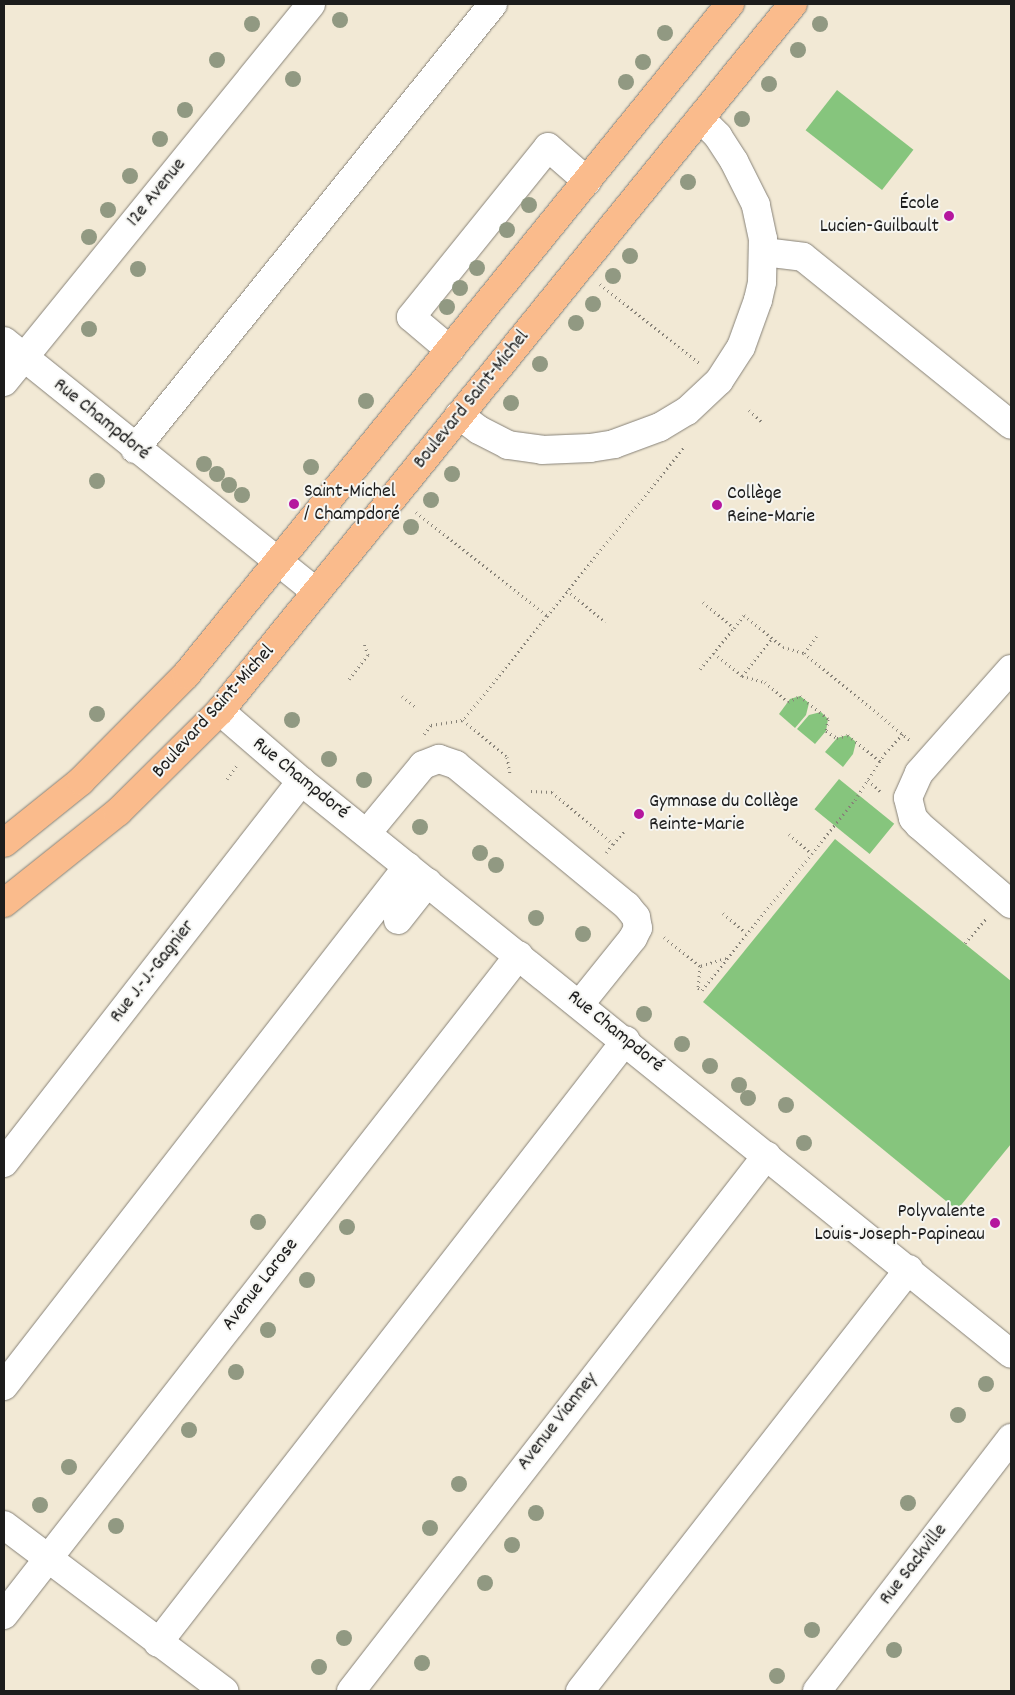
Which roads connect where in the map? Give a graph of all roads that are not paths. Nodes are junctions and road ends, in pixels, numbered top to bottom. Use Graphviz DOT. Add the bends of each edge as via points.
graph roads {
  1 [pos="311,4"];
  2 [pos="493,4"];
  3 [pos="730,4"];
  4 [pos="793,4"];
  5 [pos="700,118"];
  6 [pos="587,181"];
  7 [pos="764,252"];
  8 [pos="14,349"];
  9 [pos="450,350"];
  10 [pos="4,382"];
  11 [pos="459,415"];
  12 [pos="1011,425"];
  13 [pos="135,449"];
  14 [pos="279,562"];
  15 [pos="316,592"];
  16 [pos="1011,669"];
  17 [pos="220,711"];
  18 [pos="301,781"];
  19 [pos="367,834"];
  20 [pos="4,843"];
  21 [pos="418,874"];
  22 [pos="4,903"];
  23 [pos="1011,904"];
  24 [pos="398,920"];
  25 [pos="518,955"];
  26 [pos="580,1004"];
  27 [pos="626,1040"];
  28 [pos="767,1155"];
  29 [pos="4,1163"];
  30 [pos="909,1269"];
  31 [pos="1011,1354"];
  32 [pos="4,1386"];
  33 [pos="1011,1438"];
  34 [pos="4,1525"];
  35 [pos="47,1559"];
  36 [pos="4,1615"];
  37 [pos="158,1643"];
  38 [pos="224,1691"];
  39 [pos="351,1691"];
  40 [pos="580,1691"];
  41 [pos="817,1691"];
  1 -- 8 [label="street, 12e Avenue"];
  2 -- 13 [label="street"];
  3 -- 6 [label="main road"];
  4 -- 5 [label="main road, Boulevard Saint-Michel"];
  5 -- 7 [label="street" via="727,148 747,184 756,205"];
  5 -- 11 [label="main road, Boulevard Saint-Michel"];
  6 -- 9 [label="main road"];
  6 -- 9 [label="street" via="548,147 411,317"];
  7 -- 11 [label="street" via="758,300 732,363 700,401 660,427 614,444 542,450 495,439"];
  7 -- 12 [label="street" via="803,257"];
  8 -- 10 [label="street, 12e Avenue"];
  8 -- 13 [label="street, Rue Champdoré"];
  9 -- 14 [label="main road"];
  11 -- 15 [label="main road, Boulevard Saint-Michel"];
  13 -- 14 [label="street, Rue Champdoré"];
  14 -- 15 [label="street, Rue Champdoré"];
  14 -- 20 [label="main road" via="186,675 144,720 81,781"];
  15 -- 17 [label="main road, Boulevard Saint-Michel"];
  16 -- 23 [label="street" via="919,773 908,798 913,818 919,825"];
  17 -- 18 [label="street, Rue Champdoré"];
  17 -- 22 [label="main road, Boulevard Saint-Michel" via="118,812"];
  18 -- 19 [label="street, Rue Champdoré"];
  18 -- 29 [label="street, Rue J.-J.-Gagnier"];
  19 -- 21 [label="street, Rue Champdoré"];
  19 -- 26 [label="street" via="423,765 439,759 460,769 627,906 636,917 638,928 633,938"];
  21 -- 24 [label="street"];
  21 -- 25 [label="street, Rue Champdoré"];
  21 -- 32 [label="street"];
  25 -- 26 [label="street, Rue Champdoré"];
  25 -- 35 [label="street, Avenue Larose"];
  26 -- 27 [label="street, Rue Champdoré"];
  27 -- 28 [label="street, Rue Champdoré"];
  27 -- 37 [label="street"];
  28 -- 30 [label="street, Rue Champdoré"];
  28 -- 39 [label="street, Avenue Vianney"];
  30 -- 31 [label="street, Rue Champdoré"];
  30 -- 40 [label="street"];
  33 -- 41 [label="street, Rue Sackville"];
  34 -- 35 [label="street"];
  35 -- 36 [label="street, Avenue Larose"];
  35 -- 37 [label="street"];
  37 -- 38 [label="street"];
}
